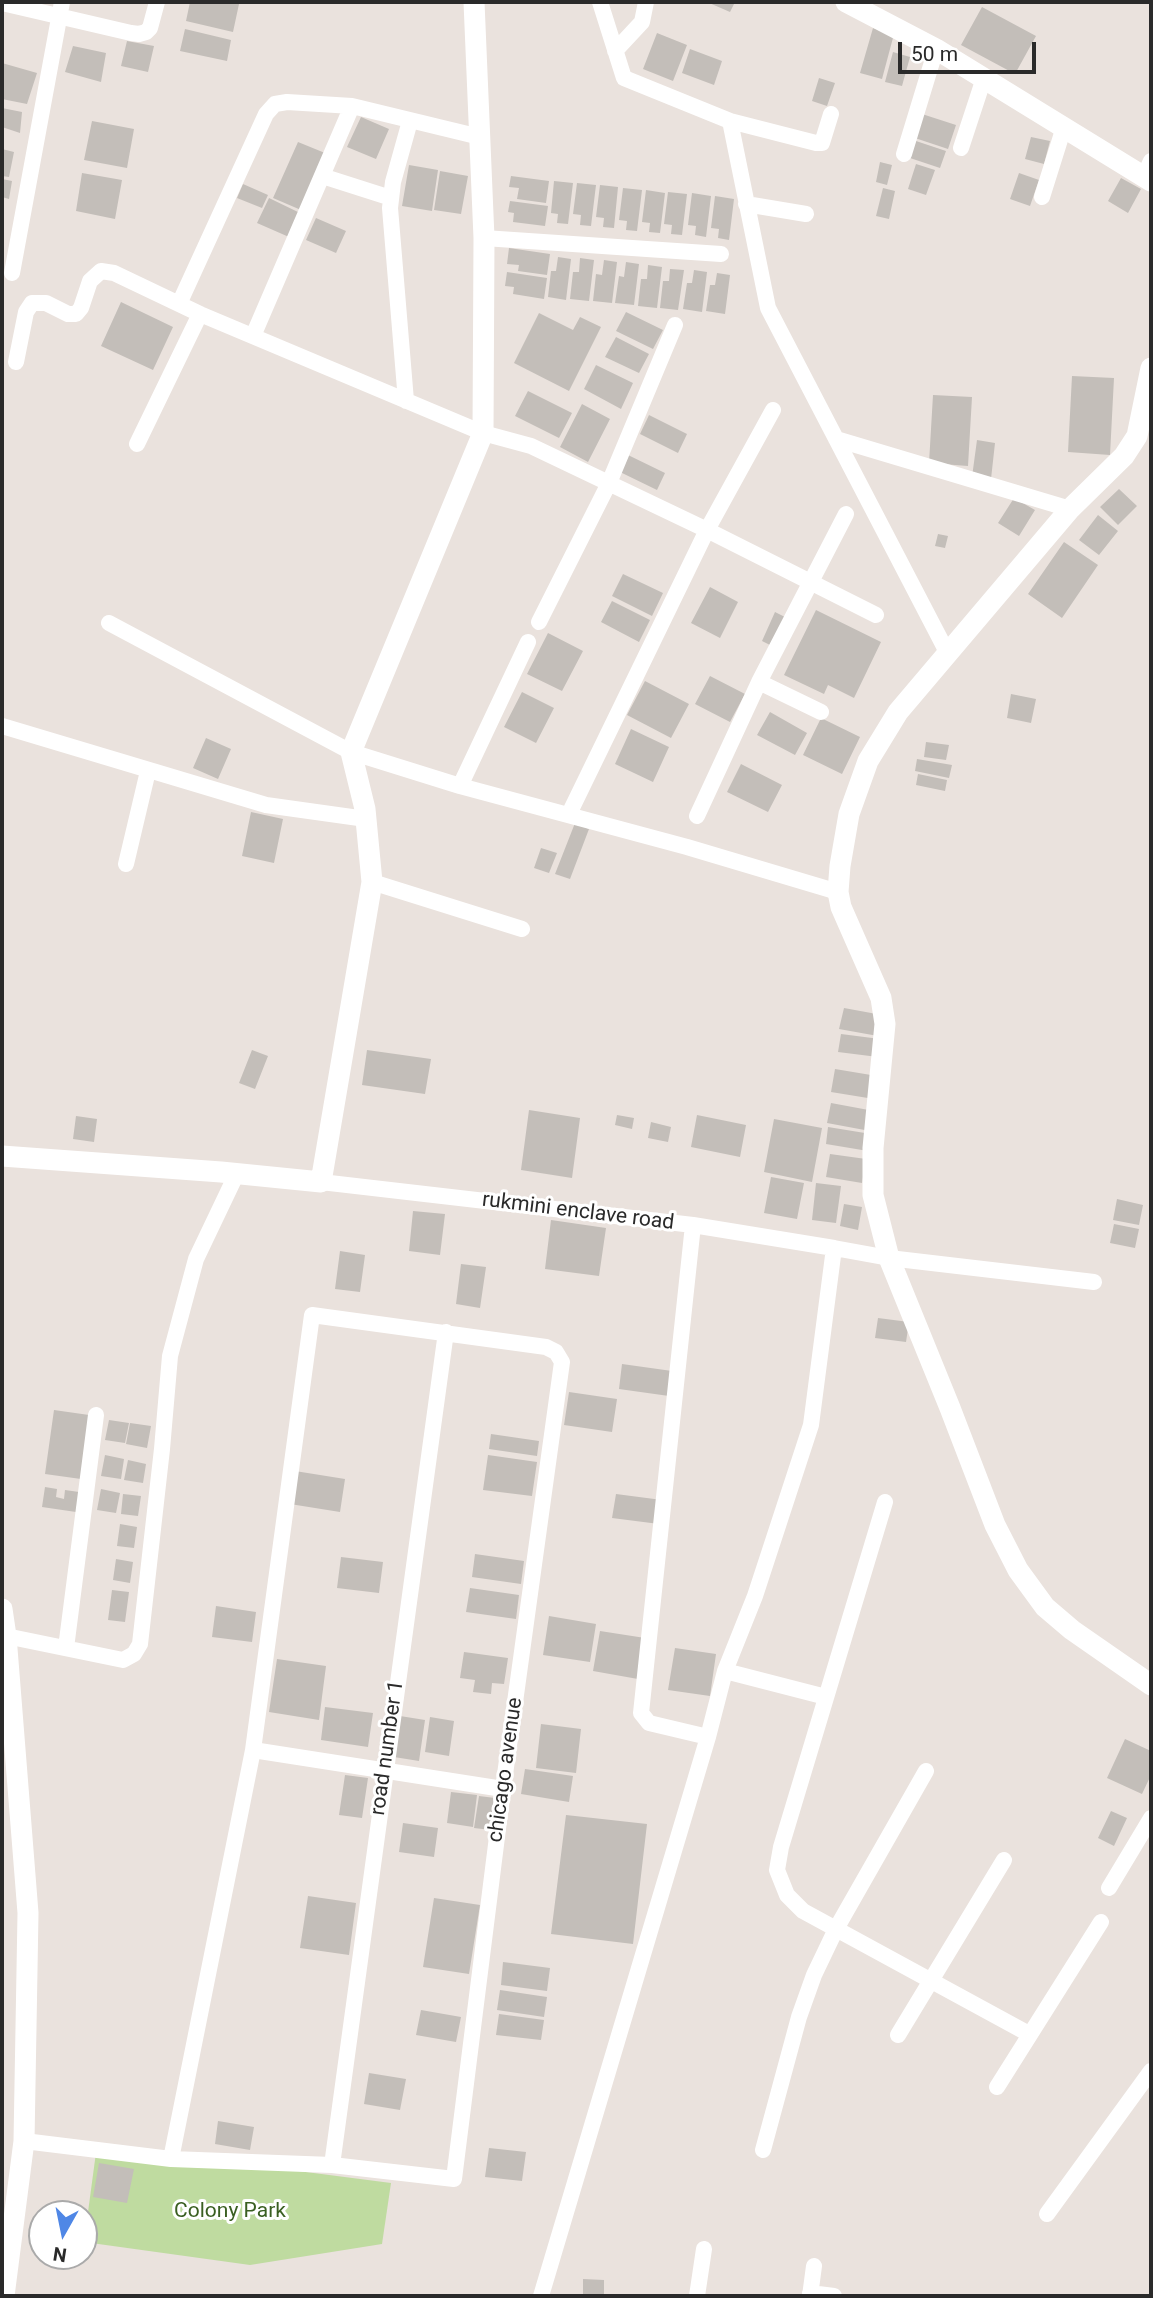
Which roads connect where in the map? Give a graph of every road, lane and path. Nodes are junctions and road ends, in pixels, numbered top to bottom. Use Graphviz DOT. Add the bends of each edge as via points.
graph roads {
  1 [pos="157,2"];
  2 [pos="474,2"];
  3 [pos="600,2"];
  4 [pos="646,2"];
  5 [pos="848,2"];
  6 [pos="2,3"];
  7 [pos="61,9"];
  8 [pos="936,49"];
  9 [pos="615,51"];
  10 [pos="984,78"];
  11 [pos="352,106"];
  12 [pos="831,114"];
  13 [pos="410,121"];
  14 [pos="730,121"];
  15 [pos="1064,127"];
  16 [pos="480,137"];
  17 [pos="961,148"];
  18 [pos="904,154"];
  19 [pos="1149,173"];
  20 [pos="321,176"];
  21 [pos="1042,197"];
  22 [pos="391,198"];
  23 [pos="746,204"];
  24 [pos="806,214"];
  25 [pos="484,238"];
  26 [pos="721,254"];
  27 [pos="12,273"];
  28 [pos="179,304"];
  29 [pos="200,314"];
  30 [pos="675,325"];
  31 [pos="253,336"];
  32 [pos="16,362"];
  33 [pos="1151,368"];
  34 [pos="406,401"];
  35 [pos="773,410"];
  36 [pos="483,433"];
  37 [pos="836,439"];
  38 [pos="137,444"];
  39 [pos="609,483"];
  40 [pos="1070,509"];
  41 [pos="846,514"];
  42 [pos="707,530"];
  43 [pos="812,583"];
  44 [pos="876,615"];
  45 [pos="539,622"];
  46 [pos="109,623"];
  47 [pos="528,642"];
  48 [pos="948,654"];
  49 [pos="759,682"];
  50 [pos="821,712"];
  51 [pos="2,726"];
  52 [pos="351,752"];
  53 [pos="148,771"];
  54 [pos="460,786"];
  55 [pos="569,814"];
  56 [pos="697,816"];
  57 [pos="366,819"];
  58 [pos="126,864"];
  59 [pos="372,882"];
  60 [pos="838,892"];
  61 [pos="522,929"];
  62 [pos="2,1156"];
  63 [pos="237,1173"];
  64 [pos="321,1182"];
  65 [pos="693,1225"];
  66 [pos="834,1248"];
  67 [pos="889,1258"];
  68 [pos="1094,1282"];
  69 [pos="446,1332"];
  70 [pos="96,1415"];
  71 [pos="885,1502"];
  72 [pos="2,1609"];
  73 [pos="6,1636"];
  74 [pos="66,1648"];
  75 [pos="725,1671"];
  76 [pos="1151,1685"];
  77 [pos="826,1697"];
  78 [pos="708,1737"];
  79 [pos="253,1750"];
  80 [pos="926,1771"];
  81 [pos="384,1772"];
  82 [pos="503,1789"];
  83 [pos="1151,1818"];
  84 [pos="1004,1860"];
  85 [pos="1109,1888"];
  86 [pos="1101,1923"];
  87 [pos="836,1929"];
  88 [pos="932,1981"];
  89 [pos="1029,2034"];
  90 [pos="898,2035"];
  91 [pos="1151,2071"];
  92 [pos="997,2087"];
  93 [pos="24,2141"];
  94 [pos="763,2150"];
  95 [pos="171,2159"];
  96 [pos="332,2165"];
  97 [pos="1047,2214"];
  98 [pos="704,2249"];
  99 [pos="814,2266"];
  100 [pos="810,2294"];
  101 [pos="4,2296"];
  102 [pos="541,2296"];
  103 [pos="697,2296"];
  104 [pos="834,2296"];
  1 -- 7 [label="street" via="150,28 139,34"];
  2 -- 16 [label="street"];
  3 -- 9 [label="street"];
  4 -- 9 [label="street" via="642,22"];
  5 -- 8 [label="street"];
  6 -- 7 [label="street"];
  7 -- 27 [label="street"];
  8 -- 10 [label="street"];
  8 -- 18 [label="street"];
  9 -- 14 [label="street" via="624,78"];
  10 -- 15 [label="street"];
  10 -- 17 [label="street"];
  11 -- 13 [label="street"];
  11 -- 20 [label="street"];
  11 -- 28 [label="street" via="287,102 275,104 266,114"];
  12 -- 14 [label="street" via="822,143"];
  13 -- 16 [label="street"];
  13 -- 22 [label="street"];
  14 -- 23 [label="street"];
  15 -- 19 [label="street"];
  15 -- 21 [label="street"];
  16 -- 25 [label="street"];
  20 -- 22 [label="street"];
  20 -- 31 [label="street"];
  22 -- 34 [label="street"];
  23 -- 24 [label="street"];
  23 -- 37 [label="street" via="768,308"];
  25 -- 26 [label="street"];
  25 -- 36 [label="street"];
  28 -- 29 [label="street"];
  28 -- 32 [label="street" via="101,271 90,281 76,314 32,303"];
  29 -- 31 [label="street"];
  29 -- 38 [label="street"];
  30 -- 39 [label="street"];
  31 -- 34 [label="street"];
  33 -- 40 [label="street" via="1137,436 1125,456"];
  34 -- 36 [label="street"];
  35 -- 42 [label="street"];
  36 -- 39 [label="street" via="531,446"];
  36 -- 52 [label="street"];
  37 -- 40 [label="street"];
  37 -- 48 [label="street"];
  39 -- 42 [label="street"];
  39 -- 45 [label="street"];
  40 -- 48 [label="street"];
  41 -- 43 [label="street"];
  42 -- 43 [label="street"];
  42 -- 55 [label="street"];
  43 -- 44 [label="street"];
  43 -- 49 [label="street"];
  46 -- 52 [label="street"];
  47 -- 54 [label="street"];
  48 -- 60 [label="street" via="898,712 868,761 849,814"];
  49 -- 50 [label="street"];
  49 -- 56 [label="street"];
  51 -- 53 [label="street"];
  52 -- 54 [label="street"];
  52 -- 57 [label="street"];
  53 -- 57 [label="street" via="266,806"];
  53 -- 58 [label="street"];
  54 -- 55 [label="street"];
  55 -- 60 [label="street"];
  57 -- 59 [label="street"];
  59 -- 61 [label="street"];
  59 -- 64 [label="street"];
  60 -- 67 [label="street" via="881,998 885,1024 873,1195"];
  62 -- 63 [label="street"];
  63 -- 64 [label="street"];
  63 -- 74 [label="street" via="196,1259 170,1356 140,1644 123,1660"];
  64 -- 65 [label="street, rukmini enclave road"];
  65 -- 66 [label="street, rukmini enclave road"];
  65 -- 78 [label="street" via="641,1713 649,1723"];
  66 -- 67 [label="street, rukmini enclave road"];
  66 -- 75 [label="street" via="811,1425 755,1596"];
  67 -- 68 [label="street, rukmini enclave road"];
  67 -- 76 [label="street" via="995,1525 1018,1570 1045,1606 1072,1630"];
  69 -- 79 [label="street" via="312,1315"];
  69 -- 81 [label="street, road number 1"];
  69 -- 82 [label="street, chicago avenue" via="546,1347 562,1362"];
  70 -- 74 [label="street"];
  71 -- 77 [label="street"];
  72 -- 73 [label="street"];
  73 -- 74 [label="street"];
  73 -- 93 [label="street" via="28,1913"];
  75 -- 77 [label="street"];
  75 -- 78 [label="street"];
  77 -- 87 [label="street" via="777,1870 787,1895 803,1911"];
  78 -- 102 [label="street"];
  79 -- 81 [label="street"];
  79 -- 95 [label="street"];
  80 -- 87 [label="street"];
  81 -- 82 [label="street"];
  81 -- 96 [label="street, road number 1"];
  82 -- 96 [label="street, chicago avenue" via="454,2179"];
  83 -- 85 [label="street"];
  84 -- 88 [label="street"];
  86 -- 89 [label="street"];
  87 -- 88 [label="street"];
  87 -- 94 [label="street" via="799,2017"];
  88 -- 89 [label="street"];
  88 -- 90 [label="street"];
  89 -- 92 [label="street"];
  91 -- 97 [label="street"];
  93 -- 95 [label="street"];
  93 -- 101 [label="street"];
  95 -- 96 [label="street"];
  98 -- 103 [label="street"];
  99 -- 100 [label="street"];
  100 -- 104 [label="street"];
}
